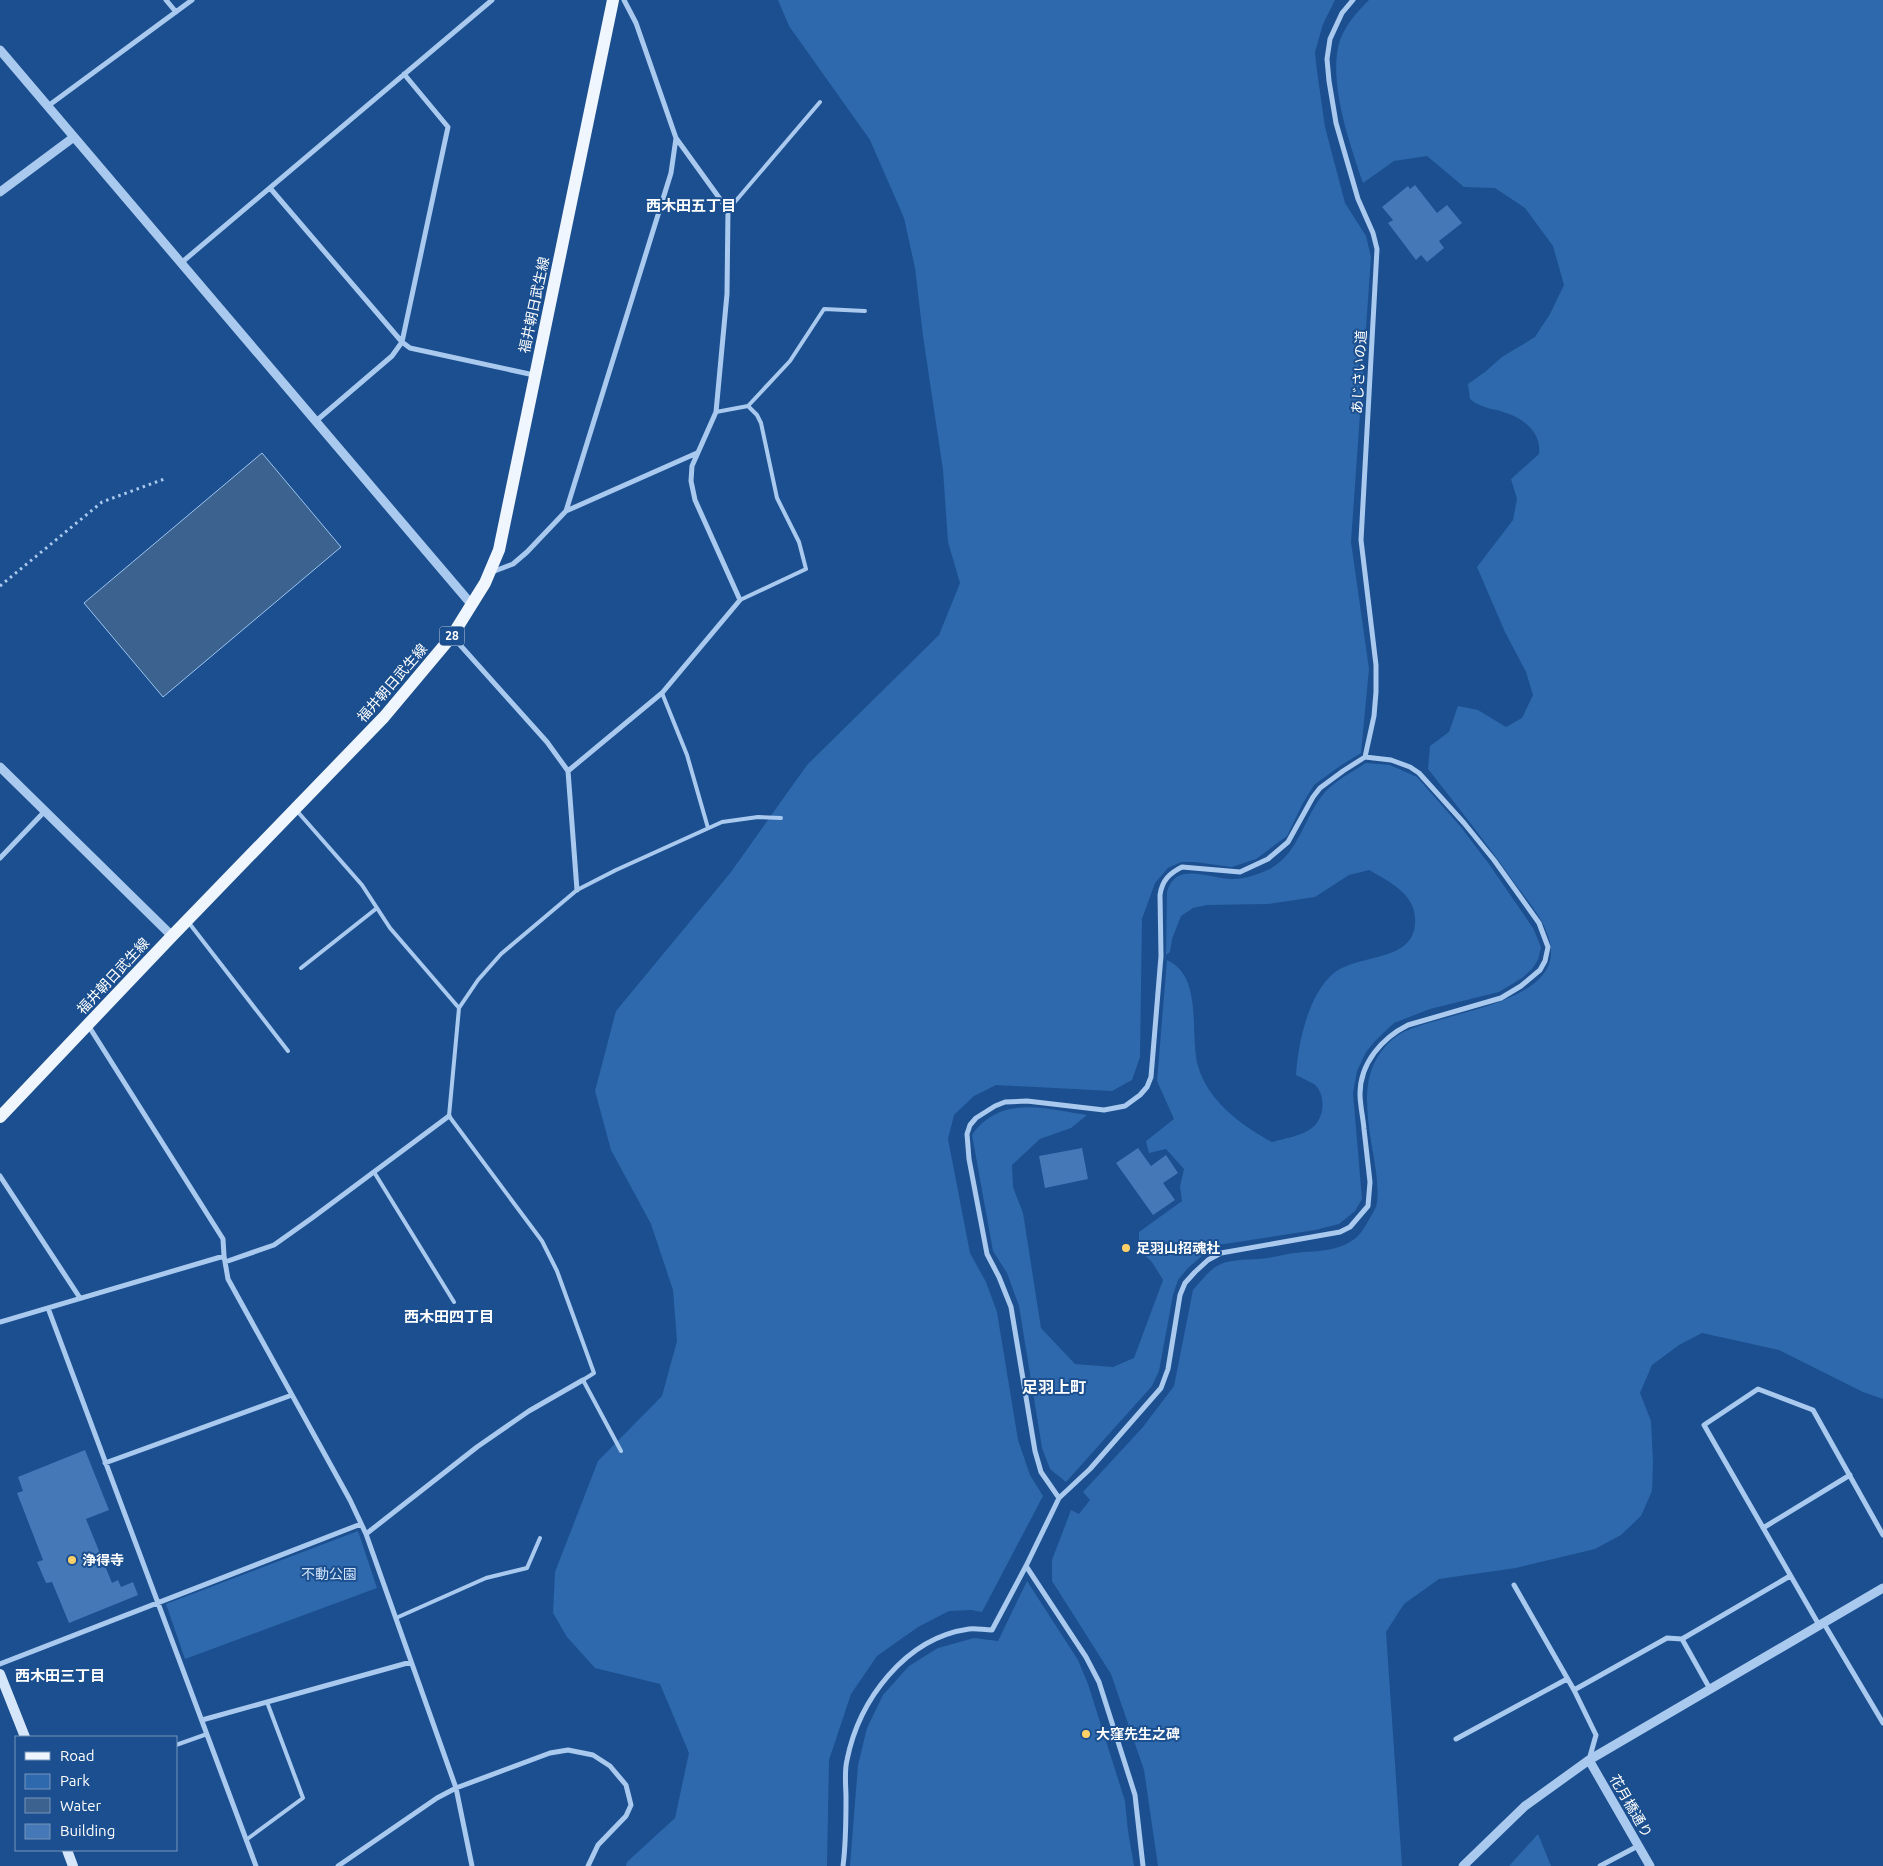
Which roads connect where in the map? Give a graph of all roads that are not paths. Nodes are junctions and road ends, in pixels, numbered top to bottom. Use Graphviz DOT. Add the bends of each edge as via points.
graph roads {
  1 [pos="166,0"];
  2 [pos="192,0"];
  3 [pos="492,0"];
  4 [pos="613,0"];
  5 [pos="624,0"];
  6 [pos="1353,0"];
  7 [pos="176,12"];
  8 [pos="0,50"];
  9 [pos="404,74"];
  10 [pos="820,102"];
  11 [pos="48,106"];
  12 [pos="74,137"];
  13 [pos="676,138"];
  14 [pos="270,188"];
  15 [pos="0,192"];
  16 [pos="728,210"];
  17 [pos="181,263"];
  18 [pos="865,311"];
  19 [pos="402,342"];
  20 [pos="535,375"];
  21 [pos="748,406"];
  22 [pos="716,412"];
  23 [pos="316,421"];
  24 [pos="698,453"];
  25 [pos="566,511"];
  26 [pos="489,573"];
  27 [pos="740,600"];
  28 [pos="472,605"];
  29 [pos="452,636"];
  30 [pos="662,693"];
  31 [pos="1365,757"];
  32 [pos="0,767"];
  33 [pos="568,771"];
  34 [pos="295,809"];
  35 [pos="45,811"];
  36 [pos="781,818"];
  37 [pos="708,828"];
  38 [pos="0,858"];
  39 [pos="577,890"];
  40 [pos="377,908"];
  41 [pos="187,920"];
  42 [pos="172,936"];
  43 [pos="301,968"];
  44 [pos="459,1008"];
  45 [pos="87,1025"];
  46 [pos="288,1052"];
  47 [pos="0,1116"];
  48 [pos="449,1116"];
  49 [pos="374,1172"];
  50 [pos="0,1176"];
  51 [pos="224,1259"];
  52 [pos="80,1298"];
  53 [pos="454,1302"];
  54 [pos="48,1308"];
  55 [pos="0,1322"];
  56 [pos="583,1380"];
  57 [pos="292,1395"];
  58 [pos="621,1450"];
  59 [pos="106,1463"];
  60 [pos="1850,1475"];
  61 [pos="1059,1498"];
  62 [pos="362,1524"];
  63 [pos="1763,1528"];
  64 [pos="366,1534"];
  65 [pos="1883,1535"];
  66 [pos="540,1538"];
  67 [pos="1026,1566"];
  68 [pos="1790,1576"];
  69 [pos="1514,1585"];
  70 [pos="1883,1588"];
  71 [pos="157,1601"];
  72 [pos="396,1618"];
  73 [pos="1821,1624"];
  74 [pos="1682,1639"];
  75 [pos="411,1662"];
  76 [pos="0,1664"];
  77 [pos="0,1674"];
  78 [pos="1567,1679"];
  79 [pos="1710,1689"];
  80 [pos="1574,1690"];
  81 [pos="268,1702"];
  82 [pos="202,1720"];
  83 [pos="1883,1723"];
  84 [pos="207,1734"];
  85 [pos="25,1736"];
  86 [pos="1456,1739"];
  87 [pos="178,1744"];
  88 [pos="1589,1760"];
  89 [pos="456,1788"];
  90 [pos="246,1840"];
  91 [pos="1638,1846"];
  92 [pos="67,1851"];
  93 [pos="73,1866"];
  94 [pos="256,1866"];
  95 [pos="338,1866"];
  96 [pos="472,1866"];
  97 [pos="588,1866"];
  98 [pos="843,1866"];
  99 [pos="1144,1866"];
  100 [pos="1463,1866"];
  101 [pos="1600,1866"];
  102 [pos="1650,1866"];
  1 -- 7 [label="street"];
  2 -- 7 [label="street"];
  3 -- 9 [label="street"];
  4 -- 20 [label="main road, 福井朝日武生線 / 28"];
  5 -- 13 [label="street" via="636,23"];
  6 -- 31 [label="street, あじさいの道" via="1342,13 1330,39 1327,59 1336,123 1377,249 1361,540 1376,665 1376,692"];
  7 -- 11 [label="street"];
  8 -- 11 [label="street"];
  9 -- 14 [label="street"];
  9 -- 19 [label="street" via="448,128"];
  10 -- 16 [label="lane"];
  11 -- 12 [label="street"];
  12 -- 15 [label="street"];
  12 -- 17 [label="street"];
  13 -- 16 [label="street"];
  13 -- 25 [label="street" via="671,173"];
  14 -- 17 [label="street"];
  14 -- 19 [label="street"];
  16 -- 22 [label="street" via="727,294"];
  17 -- 23 [label="street"];
  18 -- 21 [label="lane" via="824,309 790,361"];
  19 -- 20 [label="street" via="410,348"];
  19 -- 23 [label="street" via="392,356"];
  20 -- 26 [label="main road, 福井朝日武生線 / 28" via="499,550"];
  21 -- 22 [label="lane"];
  21 -- 27 [label="lane" via="761,423 777,498 799,542 806,569"];
  22 -- 24 [label="street"];
  23 -- 28 [label="street"];
  24 -- 25 [label="street"];
  24 -- 27 [label="street" via="692,466 691,481 695,500"];
  25 -- 26 [label="street" via="528,552 513,564"];
  26 -- 28 [label="main road, 福井朝日武生線 / 28"];
  27 -- 30 [label="street"];
  28 -- 29 [label="main road, 福井朝日武生線 / 28"];
  29 -- 33 [label="street" via="547,742"];
  29 -- 34 [label="main road, 福井朝日武生線 / 28" via="384,717"];
  30 -- 33 [label="street"];
  30 -- 37 [label="lane" via="686,755"];
  31 -- 61 [label="street" via="1320,788 1288,842 1268,859 1240,872 1182,867 1166,878 1160,895 1161,956 1152,1077 1140,1095 1125,1106 1104,1110 1027,1101 1005,1102 976,1118 970,1125 968,1159 987,1254 1011,1307 1041,1472"];
  31 -- 61 [label="street" via="1391,760 1419,773 1464,823 1539,923 1548,947 1545,961 1533,978 1501,998 1408,1025 1376,1049 1366,1068 1360,1093 1370,1182 1368,1206 1350,1227 1340,1232 1221,1253 1195,1272 1180,1295 1168,1369 1161,1388 1090,1469"];
  32 -- 35 [label="street"];
  33 -- 39 [label="street"];
  34 -- 40 [label="lane" via="362,885"];
  34 -- 41 [label="main road, 福井朝日武生線 / 28"];
  35 -- 38 [label="street"];
  35 -- 42 [label="street"];
  36 -- 37 [label="lane" via="758,817 722,822"];
  37 -- 39 [label="lane"];
  39 -- 44 [label="lane" via="501,954"];
  40 -- 43 [label="lane"];
  40 -- 44 [label="lane" via="390,928"];
  41 -- 42 [label="main road, 福井朝日武生線 / 28"];
  41 -- 46 [label="lane"];
  42 -- 45 [label="main road, 福井朝日武生線 / 28"];
  44 -- 48 [label="lane"];
  45 -- 47 [label="main road, 福井朝日武生線 / 28"];
  45 -- 51 [label="street" via="223,1239"];
  48 -- 49 [label="street"];
  48 -- 56 [label="lane" via="542,1240 594,1373"];
  49 -- 51 [label="street" via="274,1245"];
  49 -- 53 [label="lane"];
  50 -- 52 [label="street"];
  51 -- 52 [label="street"];
  51 -- 57 [label="street" via="228,1279"];
  52 -- 54 [label="street"];
  54 -- 55 [label="street"];
  54 -- 59 [label="street"];
  56 -- 58 [label="lane"];
  56 -- 64 [label="street" via="477,1447"];
  57 -- 59 [label="street"];
  57 -- 62 [label="street"];
  59 -- 71 [label="street"];
  60 -- 63 [label="street"];
  60 -- 63 [label="street" via="1813,1410 1758,1389 1704,1425"];
  60 -- 65 [label="street"];
  61 -- 67 [label="street"];
  62 -- 64 [label="street"];
  62 -- 71 [label="street"];
  63 -- 68 [label="street"];
  64 -- 72 [label="street"];
  66 -- 72 [label="lane" via="527,1568 486,1578"];
  67 -- 98 [label="street" via="992,1630 971,1629 934,1640 896,1669 879,1686 868,1704 855,1728 846,1762"];
  67 -- 99 [label="street" via="1099,1682 1135,1795"];
  68 -- 73 [label="street"];
  68 -- 74 [label="street"];
  69 -- 78 [label="street"];
  70 -- 73 [label="street"];
  71 -- 76 [label="street"];
  71 -- 82 [label="street"];
  72 -- 75 [label="street"];
  73 -- 79 [label="street"];
  73 -- 83 [label="street"];
  74 -- 79 [label="street"];
  74 -- 80 [label="street" via="1667,1638"];
  75 -- 81 [label="street"];
  75 -- 89 [label="street"];
  77 -- 85 [label="main road"];
  78 -- 80 [label="street"];
  78 -- 86 [label="street"];
  79 -- 88 [label="street"];
  80 -- 88 [label="street" via="1596,1735"];
  81 -- 82 [label="street"];
  81 -- 90 [label="lane" via="303,1798"];
  82 -- 84 [label="street"];
  84 -- 87 [label="lane"];
  84 -- 90 [label="street"];
  88 -- 91 [label="street, 花月橋通り"];
  88 -- 100 [label="street" via="1525,1806"];
  89 -- 95 [label="street"];
  89 -- 96 [label="street"];
  89 -- 97 [label="street" via="550,1753 568,1750 604,1760 626,1785 631,1805 626,1816 598,1846"];
  90 -- 94 [label="street"];
  91 -- 101 [label="street"];
  91 -- 102 [label="street, 花月橋通り"];
  92 -- 93 [label="main road"];
}
